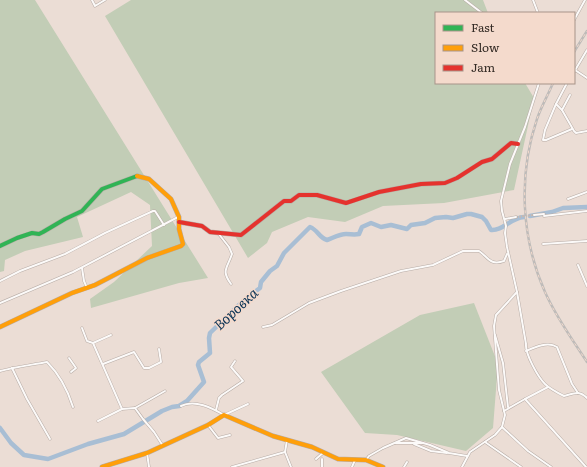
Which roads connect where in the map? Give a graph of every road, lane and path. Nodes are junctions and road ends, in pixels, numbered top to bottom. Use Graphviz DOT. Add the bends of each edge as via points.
graph roads {
  1 [pos="92,0"];
  2 [pos="105,0"];
  3 [pos="465,0"];
  4 [pos="533,0"];
  5 [pos="585,0"];
  6 [pos="481,12"];
  7 [pos="538,12"];
  8 [pos="575,18"];
  9 [pos="587,50"];
  10 [pos="575,71"];
  11 [pos="587,78"];
  12 [pos="539,84"];
  13 [pos="566,84"];
  14 [pos="570,95"];
  15 [pos="556,104"];
  16 [pos="562,110"];
  17 [pos="572,129"];
  18 [pos="587,130"];
  19 [pos="518,144"];
  20 [pos="587,192"];
  21 [pos="568,198"];
  22 [pos="587,211"];
  23 [pos="534,215"];
  24 [pos="180,216"];
  25 [pos="516,217"];
  26 [pos="504,219"];
  27 [pos="179,222"];
  28 [pos="164,225"];
  29 [pos="218,233"];
  30 [pos="587,241"];
  31 [pos="543,244"];
  32 [pos="0,246"];
  33 [pos="508,253"];
  34 [pos="578,265"];
  35 [pos="82,268"];
  36 [pos="0,281"];
  37 [pos="231,284"];
  38 [pos="587,286"];
  39 [pos="87,288"];
  40 [pos="517,292"];
  41 [pos="0,303"];
  42 [pos="0,327"];
  43 [pos="263,327"];
  44 [pos="82,328"];
  45 [pos="494,334"];
  46 [pos="111,335"];
  47 [pos="93,343"];
  48 [pos="159,349"];
  49 [pos="526,351"];
  50 [pos="69,358"];
  51 [pos="235,361"];
  52 [pos="102,364"];
  53 [pos="12,368"];
  54 [pos="0,371"];
  55 [pos="71,372"];
  56 [pos="548,386"];
  57 [pos="165,391"];
  58 [pos="578,393"];
  59 [pos="587,398"];
  60 [pos="525,399"];
  61 [pos="248,404"];
  62 [pos="181,406"];
  63 [pos="73,407"];
  64 [pos="508,407"];
  65 [pos="135,408"];
  66 [pos="122,409"];
  67 [pos="216,410"];
  68 [pos="504,411"];
  69 [pos="224,415"];
  70 [pos="98,421"];
  71 [pos="208,425"];
  72 [pos="502,428"];
  73 [pos="230,435"];
  74 [pos="50,439"];
  75 [pos="287,440"];
  76 [pos="485,442"];
  77 [pos="394,443"];
  78 [pos="424,443"];
  79 [pos="414,444"];
  80 [pos="162,446"];
  81 [pos="285,452"];
  82 [pos="324,452"];
  83 [pos="147,453"];
  84 [pos="450,453"];
  85 [pos="467,456"];
  86 [pos="316,459"];
  87 [pos="322,459"];
  88 [pos="355,460"];
  89 [pos="366,460"];
  90 [pos="407,462"];
  91 [pos="107,466"];
  92 [pos="102,467"];
  93 [pos="149,467"];
  94 [pos="232,467"];
  95 [pos="292,467"];
  96 [pos="322,467"];
  97 [pos="352,467"];
  98 [pos="383,467"];
  99 [pos="404,467"];
  100 [pos="463,467"];
  101 [pos="521,467"];
  102 [pos="551,467"];
  103 [pos="586,467"];
  1 -- 2 [label="street" via="95,6"];
  3 -- 6 [label="street"];
  4 -- 7 [label="street"];
  5 -- 8 [label="street"];
  9 -- 10 [label="street"];
  10 -- 11 [label="street"];
  12 -- 19 [label="street"];
  13 -- 15 [label="street"];
  14 -- 16 [label="street"];
  15 -- 16 [label="street"];
  15 -- 17 [label="street" via="543,140"];
  16 -- 17 [label="street"];
  17 -- 18 [label="street" via="576,133"];
  19 -- 26 [label="street" via="501,195"];
  19 -- 29 [label="street" via="511,143 492,158 445,183 421,184 379,192 346,203 317,195 299,195 291,201 284,201 240,235"];
  20 -- 21 [label="street"];
  22 -- 23 [label="street"];
  24 -- 27 [label="street"];
  24 -- 28 [label="street"];
  24 -- 32 [label="street" via="171,199 149,179 138,176 102,189 82,211 43,232 22,236"];
  25 -- 26 [label="street"];
  26 -- 33 [label="street"];
  27 -- 29 [label="street" via="202,226 210,232"];
  27 -- 39 [label="street" via="183,244 181,246 148,258"];
  28 -- 35 [label="street"];
  28 -- 36 [label="street" via="158,214 153,211 65,254"];
  29 -- 37 [label="street" via="232,254 225,271 225,276"];
  30 -- 31 [label="street"];
  33 -- 40 [label="street"];
  33 -- 43 [label="street" via="504,260 498,262 488,260 479,251 463,251 433,265 390,274 316,301 272,325"];
  34 -- 38 [label="street"];
  35 -- 39 [label="street"];
  35 -- 41 [label="street"];
  39 -- 42 [label="street"];
  40 -- 45 [label="street" via="496,315"];
  40 -- 49 [label="street"];
  44 -- 47 [label="street" via="87,341"];
  45 -- 64 [label="street" via="503,363"];
  45 -- 68 [label="street" via="499,390"];
  46 -- 47 [label="street"];
  47 -- 52 [label="street"];
  48 -- 52 [label="street" via="161,362 149,368 144,368 134,352"];
  49 -- 56 [label="street" via="528,358"];
  49 -- 58 [label="street" via="552,344 557,347"];
  50 -- 55 [label="street" via="76,368"];
  51 -- 67 [label="street" via="231,366 243,381 219,398"];
  52 -- 66 [label="street"];
  53 -- 54 [label="street"];
  53 -- 63 [label="street" via="47,362 68,393"];
  53 -- 74 [label="street"];
  56 -- 58 [label="street" via="564,396"];
  56 -- 60 [label="street"];
  57 -- 65 [label="street"];
  58 -- 59 [label="street"];
  60 -- 64 [label="street"];
  60 -- 103 [label="street"];
  61 -- 69 [label="street"];
  62 -- 67 [label="street" via="190,403"];
  64 -- 68 [label="street"];
  65 -- 66 [label="street"];
  65 -- 80 [label="street"];
  66 -- 70 [label="street"];
  67 -- 69 [label="street"];
  68 -- 72 [label="street"];
  69 -- 71 [label="street"];
  69 -- 75 [label="street"];
  71 -- 73 [label="street" via="218,438"];
  71 -- 80 [label="street"];
  72 -- 76 [label="street"];
  72 -- 102 [label="street"];
  75 -- 81 [label="street"];
  75 -- 82 [label="street"];
  76 -- 85 [label="street"];
  76 -- 101 [label="street"];
  77 -- 78 [label="street" via="406,438"];
  77 -- 79 [label="street"];
  77 -- 89 [label="street"];
  78 -- 79 [label="street"];
  78 -- 84 [label="street"];
  79 -- 84 [label="street" via="431,451"];
  80 -- 83 [label="street"];
  81 -- 94 [label="street"];
  81 -- 95 [label="street"];
  82 -- 86 [label="street"];
  82 -- 88 [label="street" via="338,459"];
  83 -- 91 [label="street"];
  83 -- 93 [label="street"];
  84 -- 85 [label="street"];
  85 -- 100 [label="street"];
  87 -- 96 [label="street"];
  88 -- 89 [label="street"];
  88 -- 97 [label="street"];
  89 -- 98 [label="street"];
  90 -- 99 [label="street"];
  91 -- 92 [label="street"];
}
